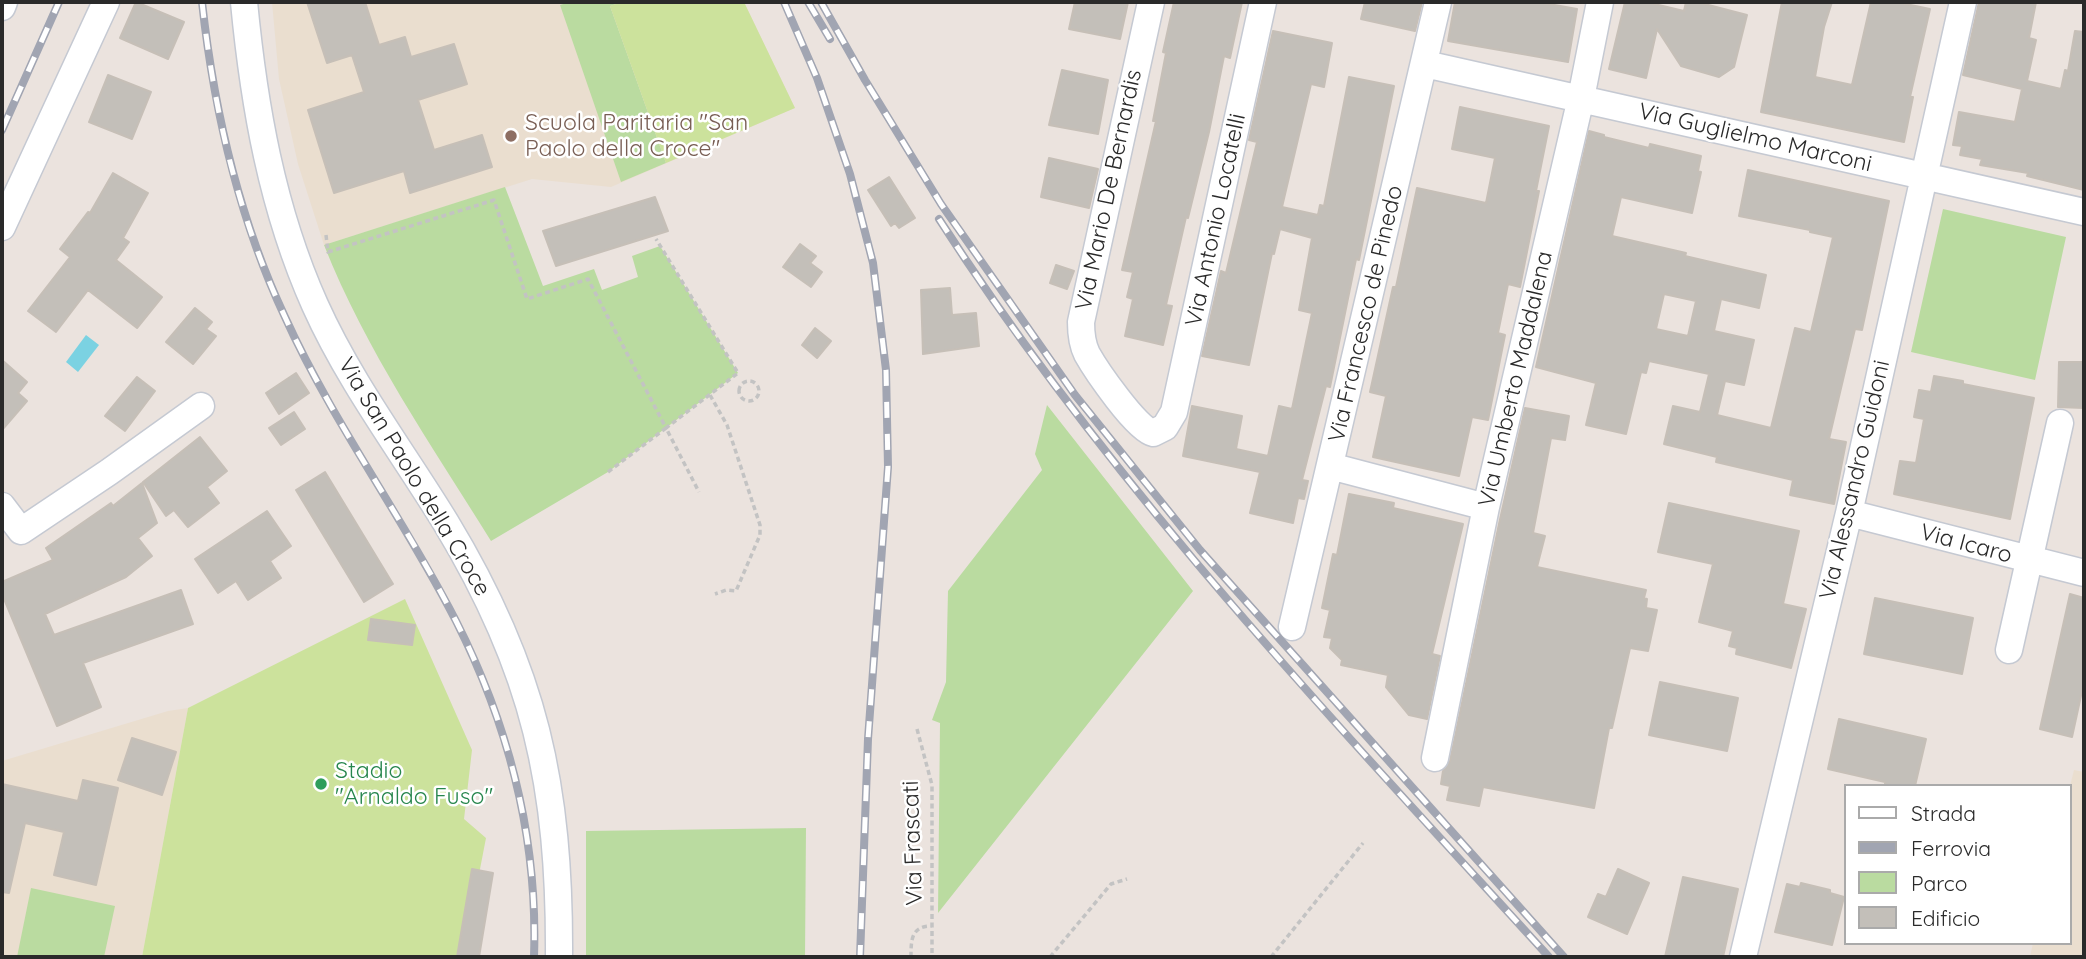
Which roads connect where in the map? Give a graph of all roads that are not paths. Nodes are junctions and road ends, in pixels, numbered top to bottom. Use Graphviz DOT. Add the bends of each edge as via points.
graph roads {
  1 [pos="4,2"];
  2 [pos="106,2"];
  3 [pos="244,2"];
  4 [pos="1150,2"];
  5 [pos="1263,2"];
  6 [pos="1438,2"];
  7 [pos="1600,2"];
  8 [pos="1963,2"];
  9 [pos="2,7"];
  10 [pos="1425,64"];
  11 [pos="1581,98"];
  12 [pos="1923,177"];
  13 [pos="2084,212"];
  14 [pos="2,227"];
  15 [pos="201,406"];
  16 [pos="2060,423"];
  17 [pos="1157,432"];
  18 [pos="1330,466"];
  19 [pos="2,506"];
  20 [pos="1486,507"];
  21 [pos="1849,513"];
  22 [pos="11,538"];
  23 [pos="2029,561"];
  24 [pos="2084,573"];
  25 [pos="1292,627"];
  26 [pos="2009,650"];
  27 [pos="1435,758"];
  28 [pos="559,957"];
  29 [pos="1743,957"];
  1 -- 9 [label="street"];
  2 -- 14 [label="street"];
  3 -- 28 [label="street, Via San Paolo della Croce" via="263,141 314,303 357,385 474,572 525,688 554,819"];
  4 -- 17 [label="street, Via Mario De Bernardis" via="1081,322 1082,339 1094,366 1141,427"];
  5 -- 17 [label="street, Via Antonio Locatelli" via="1174,412"];
  6 -- 10 [label="street, Via Francesco de Pinedo"];
  7 -- 11 [label="street, Via Umberto Maddalena"];
  8 -- 12 [label="street, Via Alessandro Guidoni"];
  10 -- 11 [label="street, Via Guglielmo Marconi"];
  10 -- 18 [label="street, Via Francesco de Pinedo"];
  11 -- 12 [label="street, Via Guglielmo Marconi"];
  11 -- 20 [label="street, Via Umberto Maddalena"];
  12 -- 13 [label="street, Via Guglielmo Marconi"];
  12 -- 21 [label="street, Via Alessandro Guidoni"];
  15 -- 22 [label="street"];
  16 -- 23 [label="street"];
  18 -- 20 [label="street"];
  18 -- 25 [label="street, Via Francesco de Pinedo"];
  19 -- 22 [label="street"];
  20 -- 27 [label="street, Via Umberto Maddalena"];
  21 -- 23 [label="street, Via Icaro"];
  21 -- 29 [label="street, Via Alessandro Guidoni"];
  23 -- 24 [label="street, Via Icaro"];
  23 -- 26 [label="street"];
}
